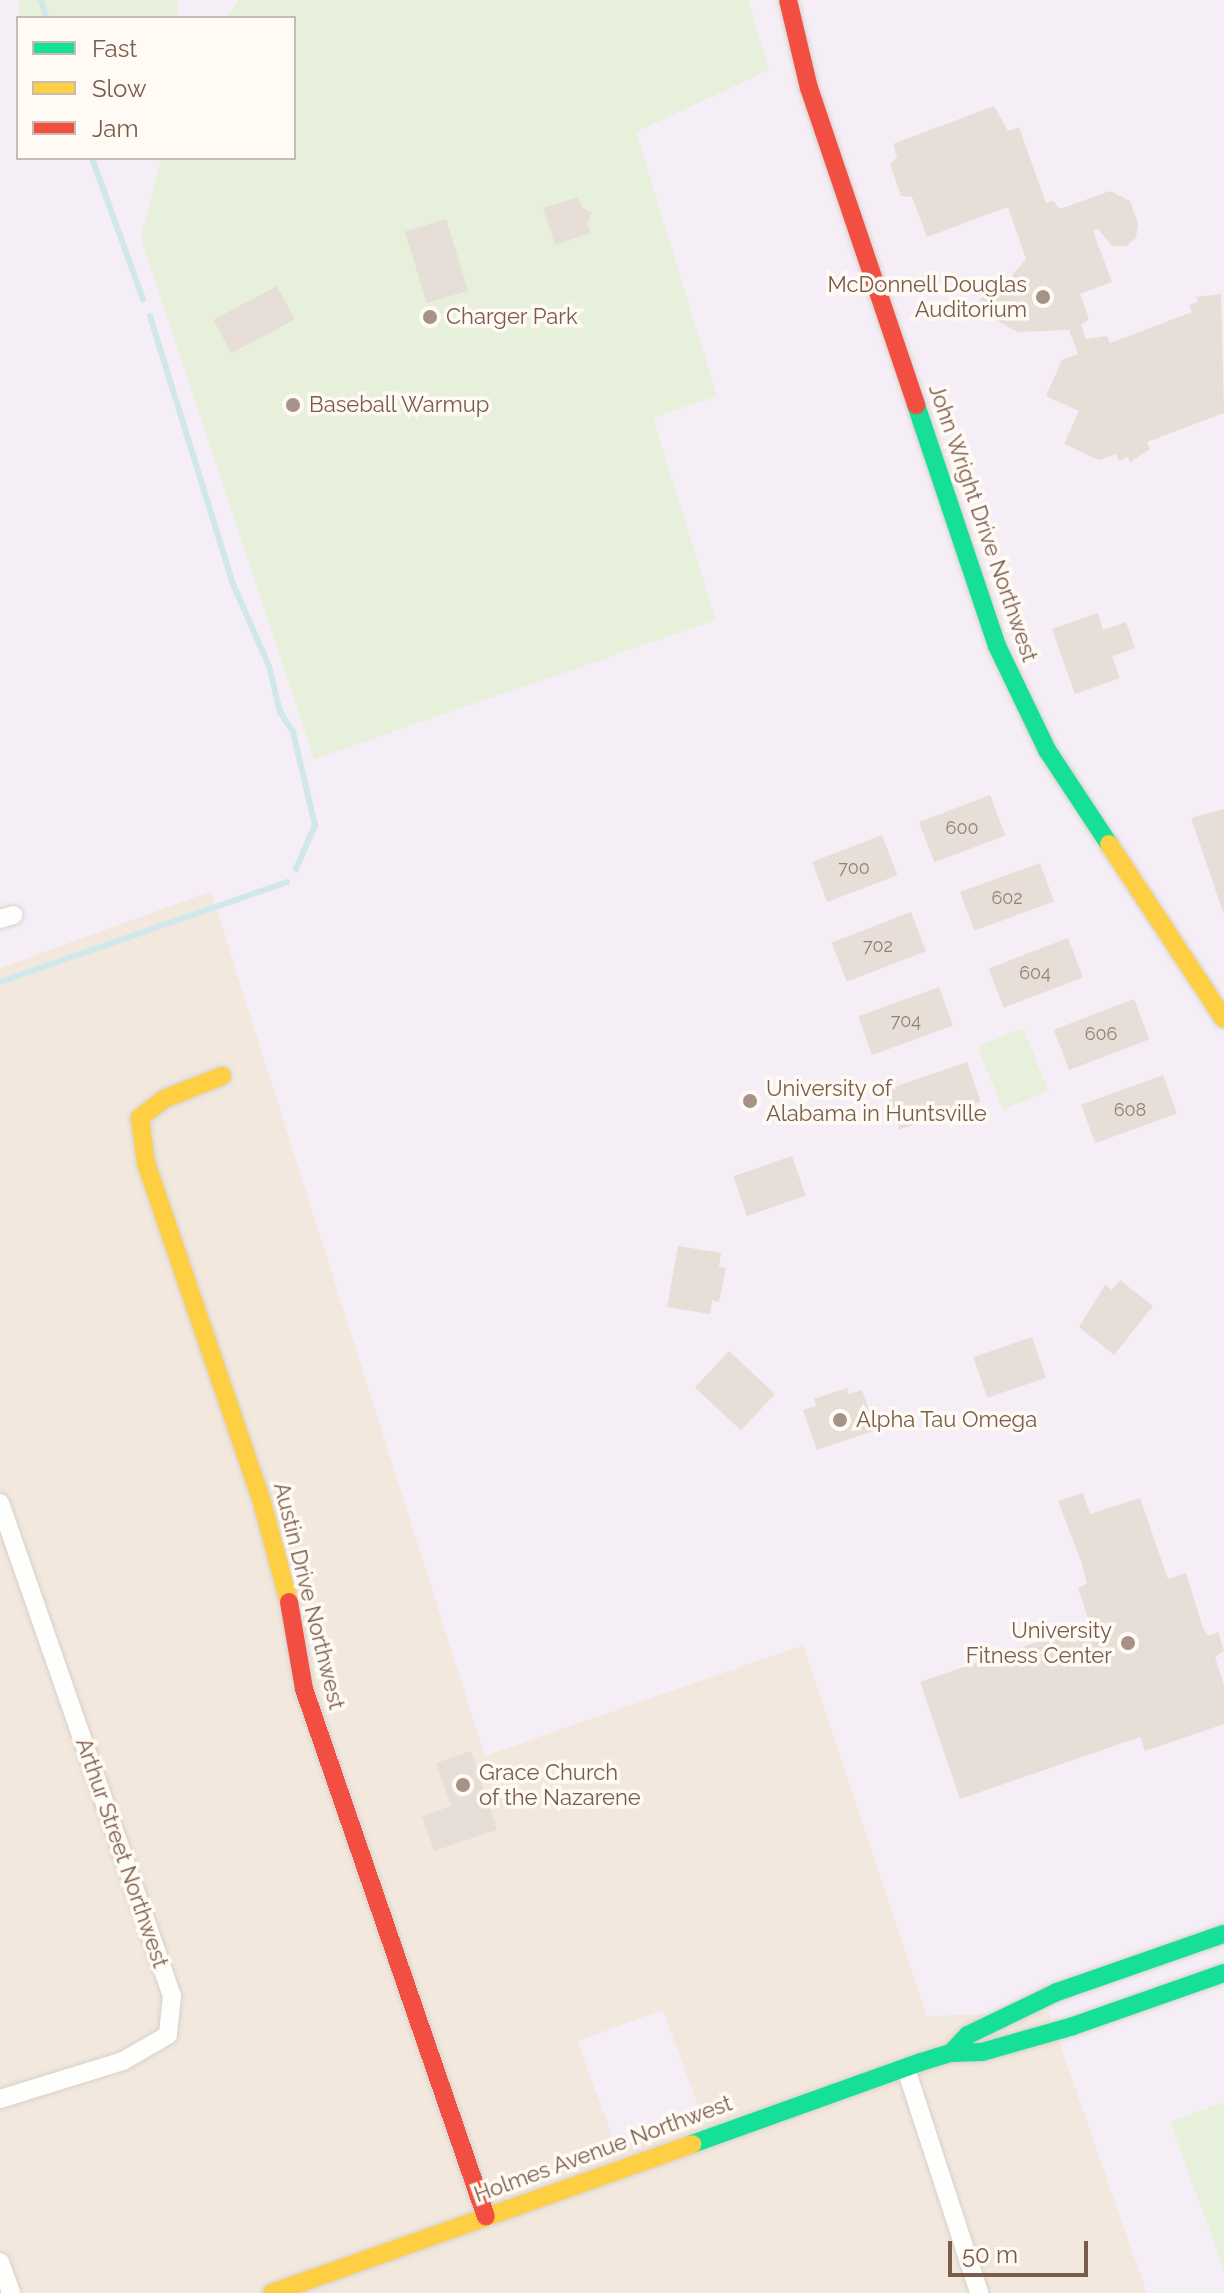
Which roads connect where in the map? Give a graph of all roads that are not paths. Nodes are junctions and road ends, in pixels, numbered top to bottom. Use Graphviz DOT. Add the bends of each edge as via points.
graph roads {
  1 [pos="788,0"];
  2 [pos="1224,1019"];
  3 [pos="222,1076"];
  4 [pos="0,1503"];
  5 [pos="1224,1934"];
  6 [pos="1224,1973"];
  7 [pos="951,2053"];
  8 [pos="906,2069"];
  9 [pos="0,2099"];
  10 [pos="486,2217"];
  11 [pos="0,2262"];
  12 [pos="11,2293"];
  13 [pos="272,2293"];
  14 [pos="979,2293"];
  1 -- 2 [label="street, John Wright Drive Northwest" via="809,88 997,646 1047,750"];
  3 -- 10 [label="street, Austin Drive Northwest" via="164,1099 140,1118 146,1163 261,1499 289,1600 304,1689"];
  4 -- 9 [label="street, Arthur Street Northwest" via="172,1996 168,2035 123,2061"];
  5 -- 7 [label="street, Holmes Avenue Northwest" via="1057,1992 968,2035"];
  6 -- 7 [label="street, Holmes Avenue Northwest" via="1058,2030 982,2052"];
  7 -- 8 [label="street, Holmes Avenue Northwest"];
  8 -- 10 [label="street, Holmes Avenue Northwest"];
  8 -- 14 [label="street"];
  10 -- 13 [label="street, Holmes Avenue Northwest"];
  11 -- 12 [label="street"];
}
